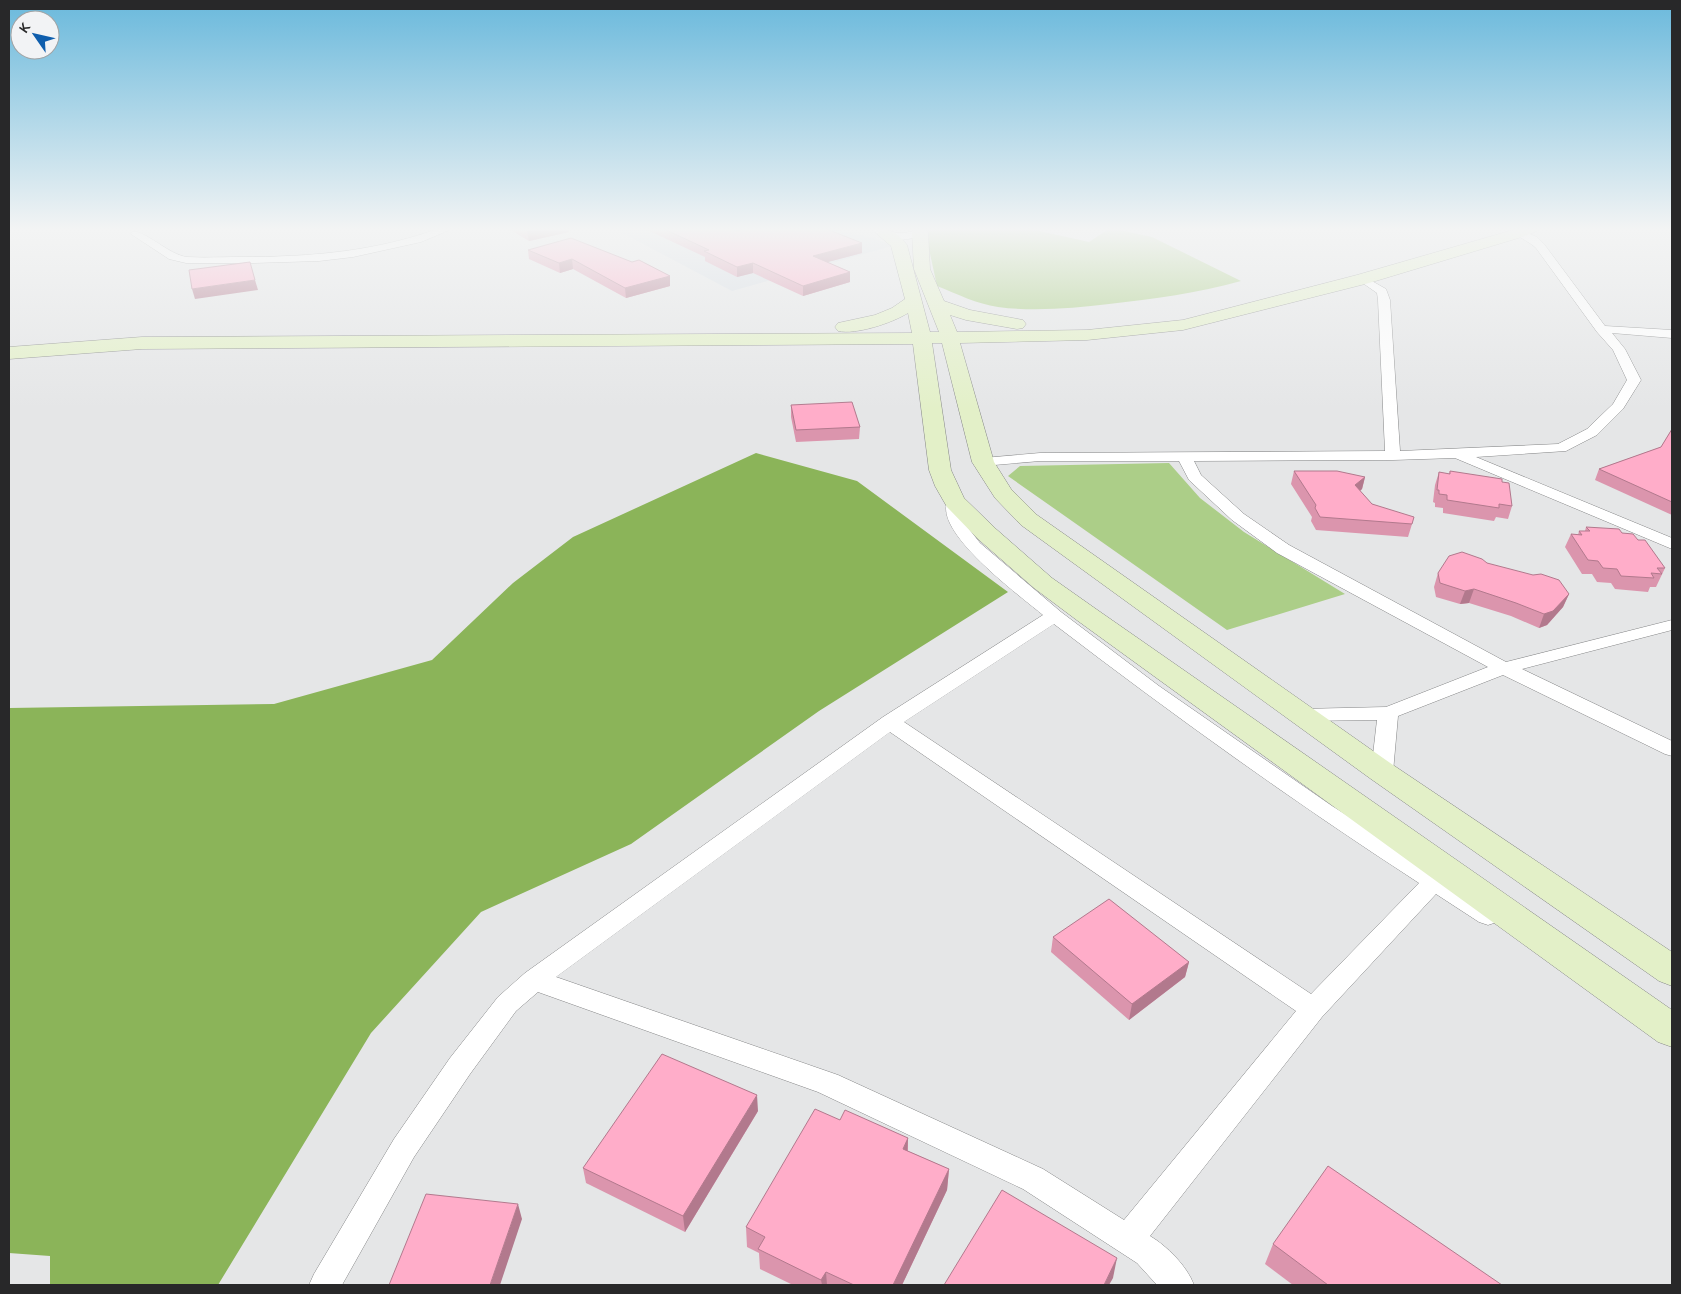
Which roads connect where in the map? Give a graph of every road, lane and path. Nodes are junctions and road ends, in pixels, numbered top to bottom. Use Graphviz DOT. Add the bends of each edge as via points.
graph roads {
  1 [pos="919,288"];
  2 [pos="924,288"];
  3 [pos="1326,288"];
  4 [pos="1378,288"];
  5 [pos="1571,288"];
  6 [pos="925,302"];
  7 [pos="1187,306"];
  8 [pos="838,328"];
  9 [pos="1042,330"];
  10 [pos="1601,330"];
  11 [pos="921,333"];
  12 [pos="948,333"];
  13 [pos="1672,334"];
  14 [pos="854,338"];
  15 [pos="9,340"];
  16 [pos="9,353"];
  17 [pos="926,362"];
  18 [pos="960,381"];
  19 [pos="1457,454"];
  20 [pos="1393,456"];
  21 [pos="1185,457"];
  22 [pos="983,462"];
  23 [pos="955,502"];
  24 [pos="1672,544"];
  25 [pos="1055,616"];
  26 [pos="1672,625"];
  27 [pos="1504,668"];
  28 [pos="1388,713"];
  29 [pos="1301,715"];
  30 [pos="890,722"];
  31 [pos="1672,749"];
  32 [pos="1382,772"];
  33 [pos="1434,882"];
  34 [pos="1552,946"];
  35 [pos="1672,971"];
  36 [pos="534,980"];
  37 [pos="1313,1009"];
  38 [pos="1672,1031"];
  39 [pos="1128,1239"];
  40 [pos="325,1285"];
  41 [pos="1178,1285"];
  1 -- 6 [label="street"];
  2 -- 6 [label="street"];
  3 -- 9 [label="street" via="1183,325 1087,335"];
  4 -- 20 [label="street" via="1384,300"];
  5 -- 10 [label="street"];
  6 -- 8 [label="street" via="908,306 890,316"];
  6 -- 9 [label="street" via="979,318"];
  6 -- 11 [label="street"];
  6 -- 12 [label="street"];
  7 -- 9 [label="street"];
  8 -- 11 [label="street"];
  8 -- 15 [label="street" via="140,330"];
  9 -- 12 [label="street"];
  9 -- 18 [label="street" via="978,355 964,369"];
  10 -- 13 [label="street"];
  10 -- 19 [label="street" via="1619,349 1634,380 1618,406 1592,432 1561,448"];
  11 -- 12 [label="street"];
  11 -- 14 [label="street"];
  11 -- 17 [label="street"];
  12 -- 18 [label="street"];
  14 -- 16 [label="street" via="142,343"];
  14 -- 17 [label="street"];
  17 -- 23 [label="street" via="928,397 940,470"];
  18 -- 22 [label="street"];
  19 -- 20 [label="street"];
  19 -- 24 [label="street"];
  20 -- 21 [label="street"];
  21 -- 22 [label="street" via="1040,458"];
  21 -- 27 [label="street" via="1194,477 1238,517 1283,548"];
  22 -- 29 [label="street" via="1008,501 1029,520"];
  23 -- 25 [label="street" via="957,524 974,547"];
  23 -- 34 [label="street" via="1013,557 1072,604"];
  25 -- 30 [label="street"];
  25 -- 33 [label="street" via="1152,690"];
  26 -- 27 [label="street"];
  27 -- 28 [label="street"];
  27 -- 31 [label="street"];
  28 -- 29 [label="street"];
  28 -- 32 [label="street"];
  29 -- 32 [label="street"];
  30 -- 36 [label="street"];
  30 -- 37 [label="street"];
  32 -- 35 [label="street"];
  33 -- 34 [label="street" via="1496,921"];
  33 -- 37 [label="street"];
  34 -- 38 [label="street"];
  36 -- 39 [label="street" via="828,1083 1034,1179"];
  36 -- 40 [label="street" via="507,1004 460,1066 404,1148"];
  37 -- 39 [label="street"];
  39 -- 41 [label="street" via="1148,1252"];
}
